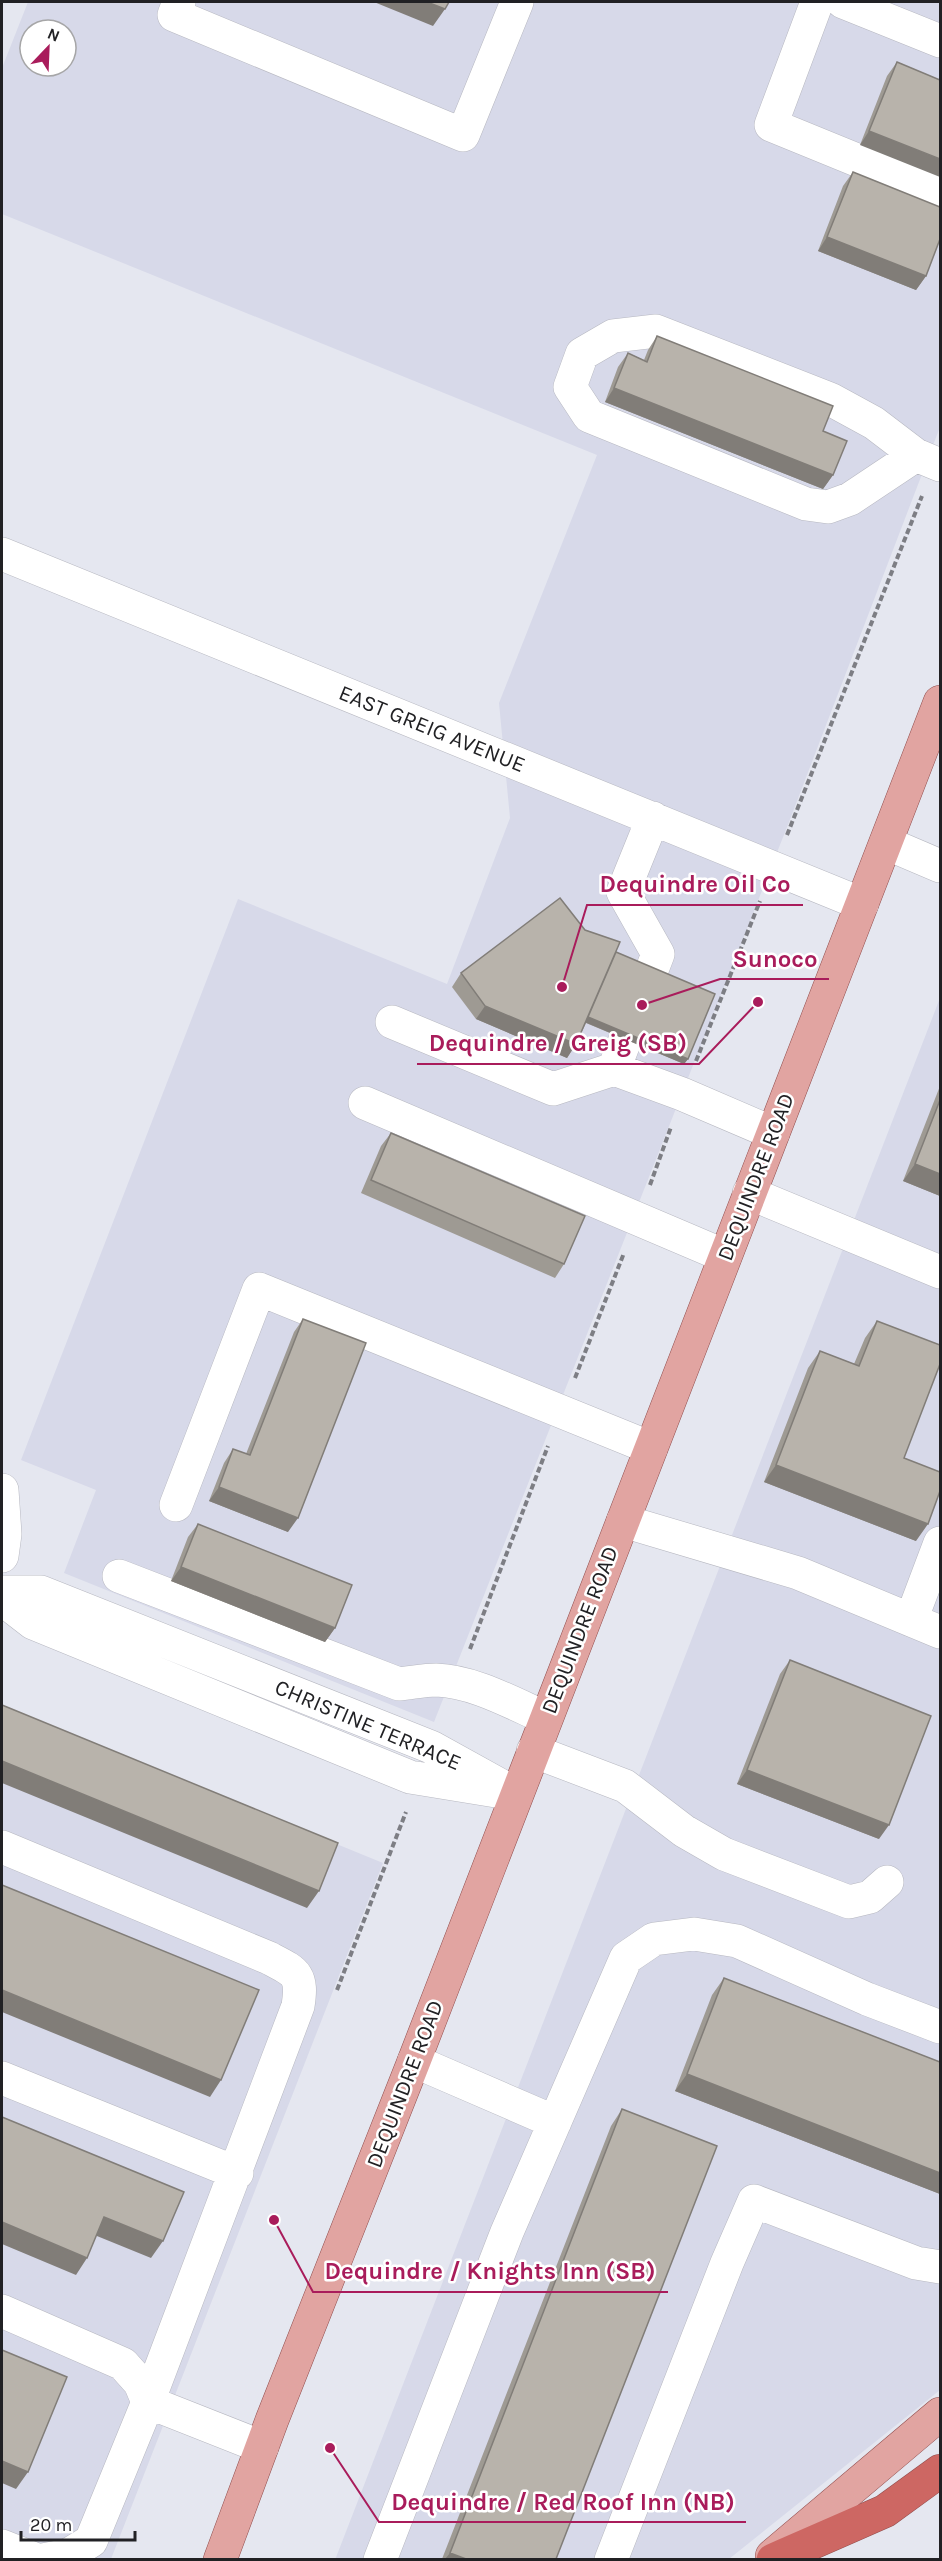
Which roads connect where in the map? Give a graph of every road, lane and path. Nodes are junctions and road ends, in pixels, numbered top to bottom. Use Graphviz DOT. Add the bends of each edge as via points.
graph roads {
  1 [pos="179,2"];
  2 [pos="517,2"];
  3 [pos="817,2"];
  4 [pos="843,2"];
  5 [pos="940,41"];
  6 [pos="940,194"];
  7 [pos="930,461"];
  8 [pos="2,554"];
  9 [pos="940,702"];
  10 [pos="653,818"];
  11 [pos="784,840"];
  12 [pos="886,843"];
  13 [pos="940,866"];
  14 [pos="862,904"];
  15 [pos="392,1023"];
  16 [pos="614,1069"];
  17 [pos="365,1103"];
  18 [pos="773,1133"];
  19 [pos="749,1193"];
  20 [pos="725,1256"];
  21 [pos="940,1272"];
  22 [pos="651,1448"];
  23 [pos="2,1490"];
  24 [pos="177,1505"];
  25 [pos="623,1521"];
  26 [pos="940,1543"];
  27 [pos="2,1556"];
  28 [pos="119,1575"];
  29 [pos="2,1592"];
  30 [pos="2,1599"];
  31 [pos="926,1626"];
  32 [pos="546,1718"];
  33 [pos="533,1750"];
  34 [pos="516,1794"];
  35 [pos="2,1847"];
  36 [pos="887,1882"];
  37 [pos="940,2027"];
  38 [pos="414,2061"];
  39 [pos="2,2078"];
  40 [pos="555,2122"];
  41 [pos="237,2173"];
  42 [pos="940,2267"];
  43 [pos="2,2311"];
  44 [pos="148,2402"];
  45 [pos="940,2414"];
  46 [pos="262,2447"];
  47 [pos="940,2471"];
  48 [pos="2,2546"];
  49 [pos="37,2559"];
  50 [pos="43,2559"];
  51 [pos="220,2559"];
  52 [pos="380,2559"];
  53 [pos="611,2559"];
  54 [pos="768,2559"];
  55 [pos="773,2559"];
  1 -- 2 [label="street" via="174,15 463,135"];
  3 -- 6 [label="street" via="771,124"];
  4 -- 5 [label="street"];
  7 -- 7 [label="street" via="830,399 656,331 613,336 582,354 570,387 589,416 806,504 828,507"];
  7 -- 11 [label="path"];
  8 -- 10 [label="street, EAST GREIG AVENUE"];
  9 -- 12 [label="main road, DEQUINDRE ROAD"];
  10 -- 14 [label="street, EAST GREIG AVENUE"];
  10 -- 16 [label="street" via="623,892 658,954"];
  12 -- 13 [label="street"];
  12 -- 14 [label="main road, DEQUINDRE ROAD"];
  14 -- 18 [label="main road, DEQUINDRE ROAD"];
  15 -- 16 [label="street" via="553,1089"];
  16 -- 18 [label="street"];
  17 -- 20 [label="street"];
  18 -- 19 [label="main road, DEQUINDRE ROAD"];
  19 -- 20 [label="main road, DEQUINDRE ROAD"];
  19 -- 21 [label="street"];
  20 -- 22 [label="main road, DEQUINDRE ROAD"];
  22 -- 24 [label="street" via="259,1289"];
  22 -- 25 [label="main road, DEQUINDRE ROAD"];
  23 -- 27 [label="street"];
  25 -- 31 [label="street" via="798,1574"];
  25 -- 32 [label="main road, DEQUINDRE ROAD"];
  26 -- 31 [label="street"];
  28 -- 32 [label="street" via="399,1684 437,1680 463,1685"];
  29 -- 34 [label="street, CHRISTINE TERRACE" via="41,1592 52,1596 431,1747"];
  30 -- 34 [label="street, CHRISTINE TERRACE" via="33,1623 410,1777"];
  32 -- 33 [label="main road, DEQUINDRE ROAD"];
  33 -- 34 [label="main road, DEQUINDRE ROAD"];
  33 -- 36 [label="street" via="626,1786 684,1831 724,1854 849,1902 870,1897"];
  34 -- 38 [label="main road, DEQUINDRE ROAD"];
  35 -- 41 [label="street" via="293,1971 301,1986 298,2006"];
  37 -- 40 [label="street" via="737,1941 694,1934 654,1939 626,1958"];
  38 -- 40 [label="street"];
  38 -- 46 [label="main road, DEQUINDRE ROAD"];
  39 -- 41 [label="street"];
  40 -- 52 [label="street" via="507,2232"];
  41 -- 44 [label="street"];
  42 -- 53 [label="street" via="916,2264 754,2201"];
  43 -- 44 [label="street" via="123,2364 140,2383"];
  44 -- 46 [label="street"];
  44 -- 50 [label="street" via="91,2541 68,2555"];
  45 -- 54 [label="main road"];
  46 -- 51 [label="main road, DEQUINDRE ROAD"];
  47 -- 55 [label="highway" via="885,2511"];
  48 -- 49 [label="street"];
}
